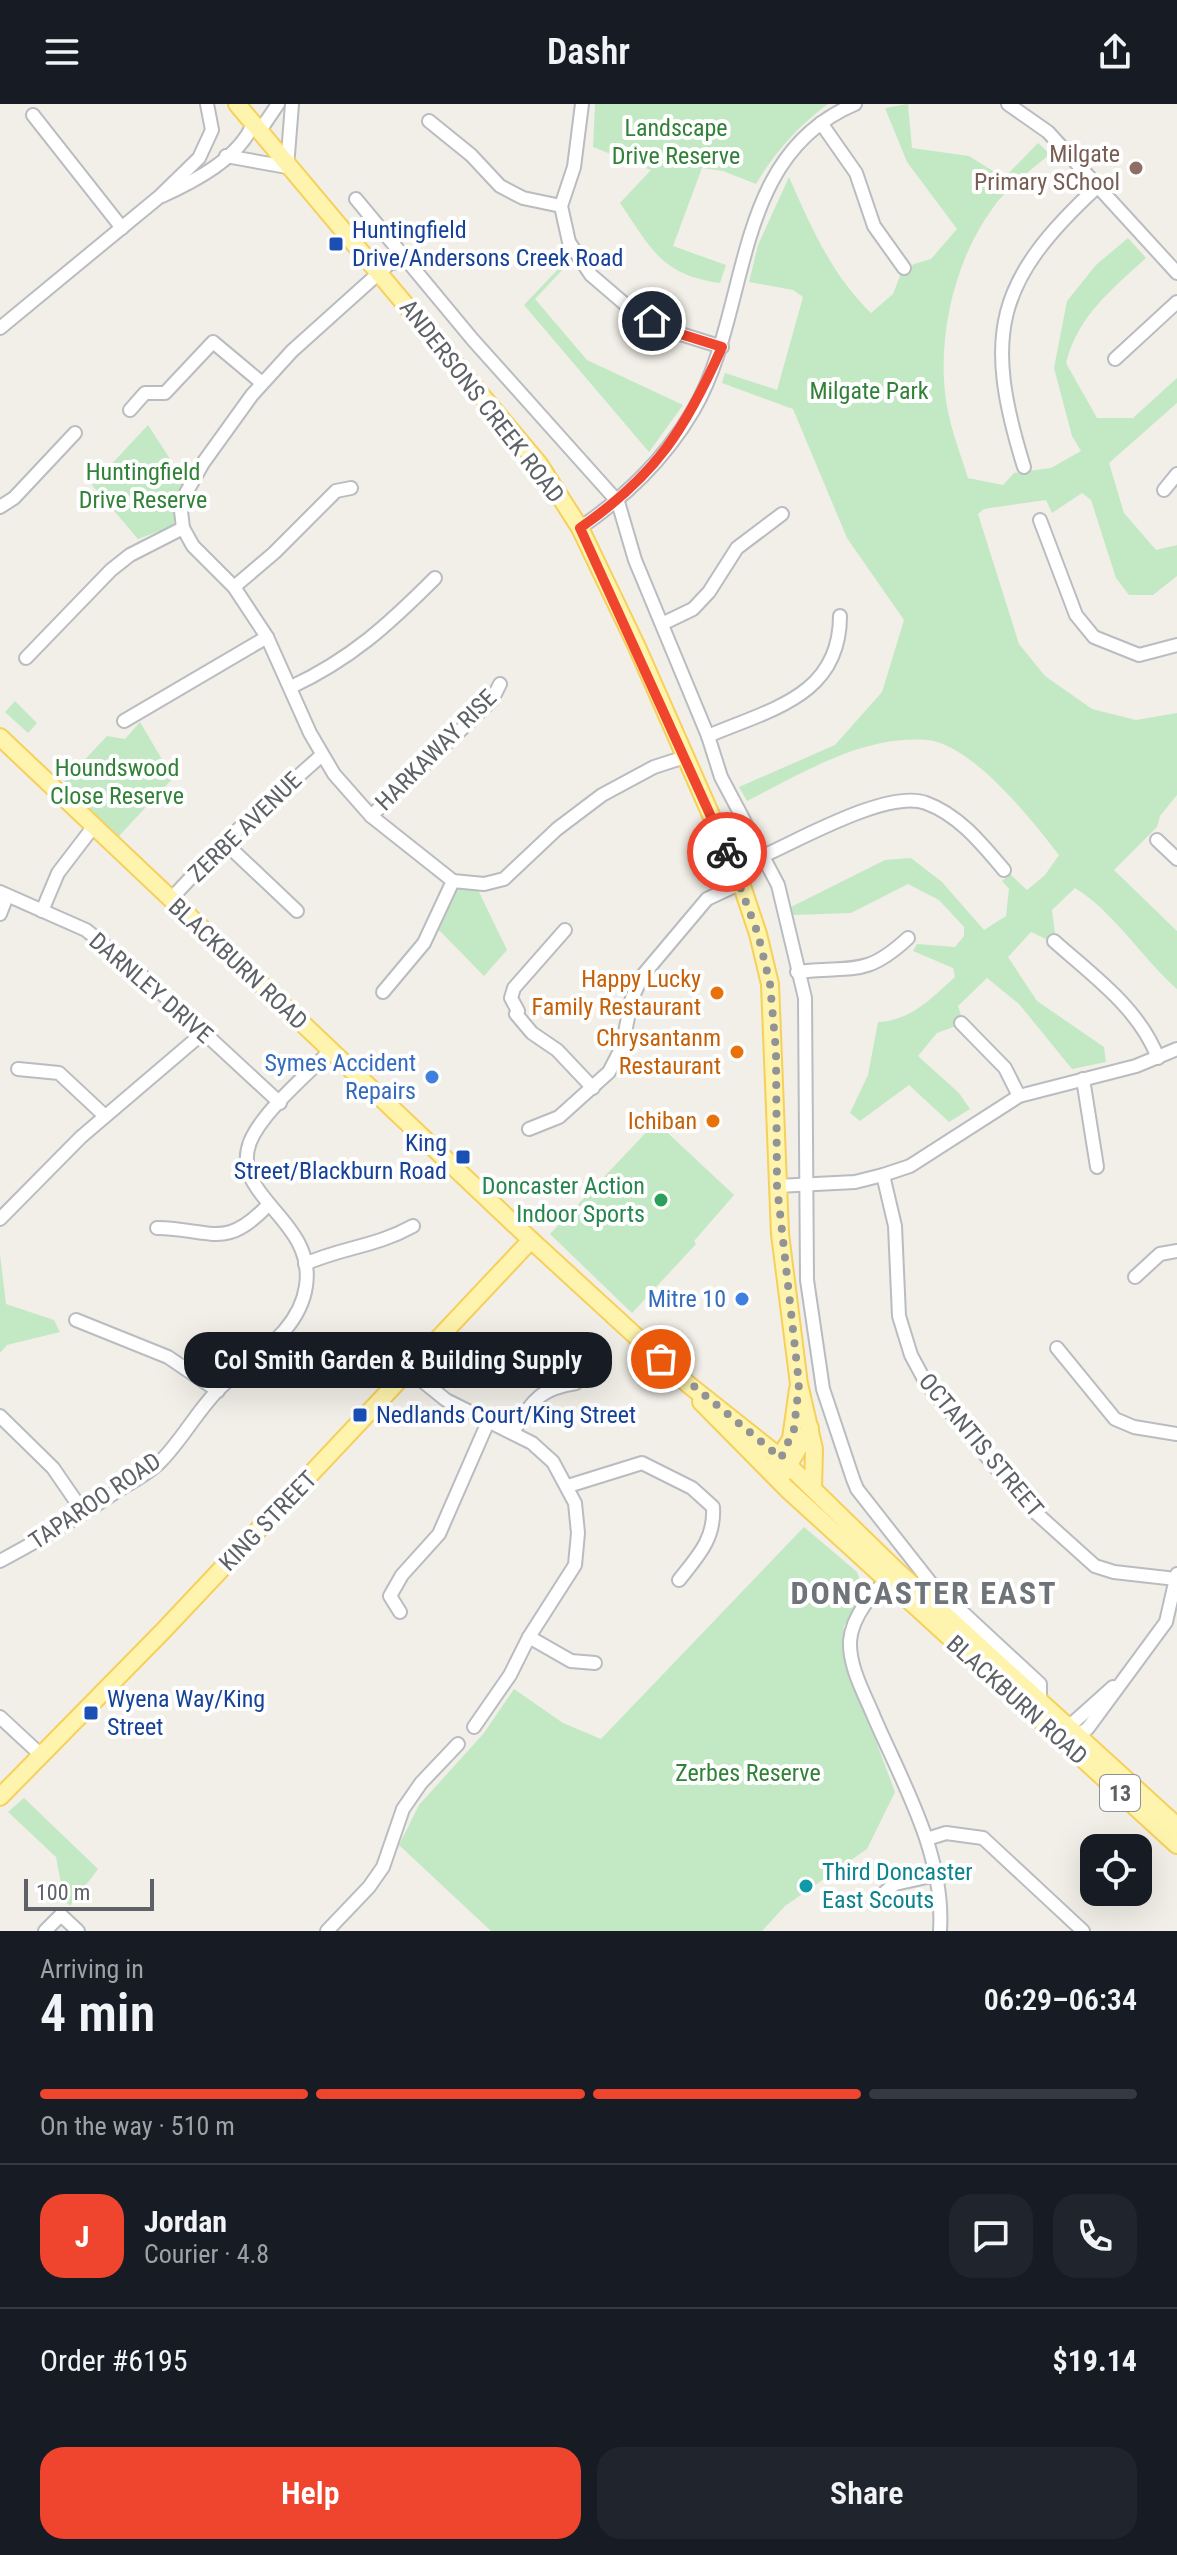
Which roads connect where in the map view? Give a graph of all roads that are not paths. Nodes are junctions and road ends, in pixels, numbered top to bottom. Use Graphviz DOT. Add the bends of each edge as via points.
graph roads {
  1 [pos="207,104"];
  2 [pos="237,104"];
  3 [pos="278,104"];
  4 [pos="292,104"];
  5 [pos="582,104"];
  6 [pos="855,104"];
  7 [pos="1008,104"];
  8 [pos="33,115"];
  9 [pos="429,121"];
  10 [pos="821,123"];
  11 [pos="256,128"];
  12 [pos="226,156"];
  13 [pos="287,167"];
  14 [pos="1097,187"];
  15 [pos="159,197"];
  16 [pos="356,199"];
  17 [pos="561,206"];
  18 [pos="122,228"];
  19 [pos="407,261"];
  20 [pos="904,268"];
  21 [pos="379,273"];
  22 [pos="1177,273"];
  23 [pos="1177,302"];
  24 [pos="0,328"];
  25 [pos="722,347"];
  26 [pos="1115,359"];
  27 [pos="262,383"];
  28 [pos="130,410"];
  29 [pos="75,433"];
  30 [pos="1024,467"];
  31 [pos="1177,474"];
  32 [pos="351,488"];
  33 [pos="1164,490"];
  34 [pos="618,502"];
  35 [pos="0,507"];
  36 [pos="782,514"];
  37 [pos="1040,520"];
  38 [pos="183,528"];
  39 [pos="580,528"];
  40 [pos="435,578"];
  41 [pos="234,587"];
  42 [pos="840,616"];
  43 [pos="664,623"];
  44 [pos="267,637"];
  45 [pos="1177,645"];
  46 [pos="26,658"];
  47 [pos="500,684"];
  48 [pos="291,687"];
  49 [pos="124,721"];
  50 [pos="708,736"];
  51 [pos="0,737"];
  52 [pos="322,755"];
  53 [pos="685,757"];
  54 [pos="371,816"];
  55 [pos="94,826"];
  56 [pos="1157,840"];
  57 [pos="224,842"];
  58 [pos="765,855"];
  59 [pos="1177,859"];
  60 [pos="1004,870"];
  61 [pos="453,881"];
  62 [pos="741,883"];
  63 [pos="4,894"];
  64 [pos="170,900"];
  65 [pos="42,911"];
  66 [pos="297,911"];
  67 [pos="0,914"];
  68 [pos="565,930"];
  69 [pos="908,938"];
  70 [pos="1054,941"];
  71 [pos="797,972"];
  72 [pos="383,992"];
  73 [pos="961,1023"];
  74 [pos="203,1033"];
  75 [pos="1177,1049"];
  76 [pos="330,1051"];
  77 [pos="1158,1058"];
  78 [pos="18,1069"];
  79 [pos="1083,1079"];
  80 [pos="593,1088"];
  81 [pos="1019,1096"];
  82 [pos="280,1103"];
  83 [pos="105,1116"];
  84 [pos="529,1129"];
  85 [pos="1097,1167"];
  86 [pos="883,1175"];
  87 [pos="777,1186"];
  88 [pos="806,1186"];
  89 [pos="269,1204"];
  90 [pos="0,1219"];
  91 [pos="413,1226"];
  92 [pos="157,1228"];
  93 [pos="531,1240"];
  94 [pos="1177,1251"];
  95 [pos="305,1264"];
  96 [pos="1135,1277"];
  97 [pos="76,1320"];
  98 [pos="1057,1348"];
  99 [pos="410,1371"];
  100 [pos="576,1383"];
  101 [pos="799,1384"];
  102 [pos="689,1385"];
  103 [pos="218,1391"];
  104 [pos="0,1416"];
  105 [pos="488,1422"];
  106 [pos="810,1428"];
  107 [pos="513,1432"];
  108 [pos="1177,1434"];
  109 [pos="785,1462"];
  110 [pos="778,1480"];
  111 [pos="568,1486"];
  112 [pos="813,1489"];
  113 [pos="84,1513"];
  114 [pos="0,1561"];
  115 [pos="1177,1571"];
  116 [pos="891,1576"];
  117 [pos="1176,1579"];
  118 [pos="679,1580"];
  119 [pos="400,1612"];
  120 [pos="1172,1624"];
  121 [pos="529,1637"];
  122 [pos="595,1663"];
  123 [pos="1040,1702"];
  124 [pos="0,1717"];
  125 [pos="474,1727"];
  126 [pos="1069,1737"];
  127 [pos="458,1744"];
  128 [pos="41,1755"];
  129 [pos="1125,1788"];
  130 [pos="0,1797"];
  131 [pos="1177,1826"];
  132 [pos="927,1839"];
  133 [pos="1177,1845"];
  134 [pos="936,1875"];
  135 [pos="884,1893"];
  136 [pos="45,1931"];
  137 [pos="78,1931"];
  138 [pos="327,1931"];
  139 [pos="940,1931"];
  140 [pos="1083,1931"];
  1 -- 15 [label="street" via="213,127 207,147"];
  2 -- 11 [label="main road, ANDERSONS CREEK ROAD"];
  3 -- 11 [label="street"];
  4 -- 13 [label="street"];
  5 -- 17 [label="street" via="574,167"];
  6 -- 10 [label="street"];
  7 -- 14 [label="street" via="1048,132"];
  8 -- 18 [label="street"];
  9 -- 17 [label="street" via="500,186 523,198"];
  10 -- 20 [label="street" via="856,173 874,226"];
  10 -- 25 [label="street" via="784,161 754,220"];
  11 -- 12 [label="street"];
  11 -- 13 [label="main road, ANDERSONS CREEK ROAD"];
  12 -- 13 [label="street"];
  12 -- 15 [label="street"];
  13 -- 21 [label="main road, ANDERSONS CREEK ROAD"];
  14 -- 22 [label="street"];
  14 -- 30 [label="street" via="1035,250 1010,302 1003,332 1002,385"];
  15 -- 18 [label="street"];
  16 -- 19 [label="street, ANDERSONS CREEK ROAD"];
  17 -- 25 [label="street" via="569,242 591,275 633,311 671,331"];
  18 -- 24 [label="street"];
  19 -- 21 [label="street" via="394,261"];
  19 -- 34 [label="street, ANDERSONS CREEK ROAD"];
  21 -- 27 [label="street"];
  21 -- 39 [label="main road, ANDERSONS CREEK ROAD" via="539,464"];
  23 -- 26 [label="street"];
  25 -- 34 [label="street" via="694,410 661,457"];
  27 -- 28 [label="street" via="213,342 165,393 145,393"];
  27 -- 38 [label="street" via="191,482 183,501"];
  29 -- 35 [label="street"];
  31 -- 33 [label="street"];
  32 -- 41 [label="street" via="336,491"];
  34 -- 39 [label="street"];
  34 -- 43 [label="street, ANDERSONS CREEK ROAD" via="635,560"];
  36 -- 43 [label="street" via="737,548 693,609"];
  37 -- 45 [label="street" via="1076,615 1094,637 1139,655"];
  38 -- 41 [label="street" via="193,546"];
  38 -- 46 [label="street" via="111,570"];
  39 -- 53 [label="main road, ANDERSONS CREEK ROAD"];
  40 -- 48 [label="street" via="361,648"];
  41 -- 44 [label="street"];
  42 -- 50 [label="street" via="840,644 809,689"];
  43 -- 50 [label="street, ANDERSONS CREEK ROAD"];
  44 -- 48 [label="street"];
  44 -- 49 [label="street"];
  47 -- 54 [label="street, HARKAWAY RISE" via="492,700"];
  48 -- 52 [label="street"];
  50 -- 58 [label="street, ANDERSONS CREEK ROAD" via="721,777"];
  51 -- 55 [label="main road, BLACKBURN ROAD"];
  52 -- 54 [label="street"];
  52 -- 57 [label="street, ZERBE AVENUE"];
  53 -- 61 [label="street" via="602,795 504,879 484,884"];
  53 -- 62 [label="main road, ANDERSONS CREEK ROAD"];
  54 -- 61 [label="street"];
  55 -- 64 [label="main road, BLACKBURN ROAD"];
  55 -- 65 [label="street" via="58,873"];
  56 -- 59 [label="street"];
  57 -- 64 [label="street, ZERBE AVENUE"];
  57 -- 66 [label="street"];
  58 -- 60 [label="street" via="866,811 894,802 923,801 969,829"];
  58 -- 71 [label="street, ANDERSONS CREEK ROAD" via="778,885"];
  61 -- 72 [label="street" via="424,943"];
  62 -- 80 [label="street" via="707,899 643,975 632,998 622,1047"];
  62 -- 87 [label="main road, ANDERSONS CREEK ROAD" via="770,984"];
  63 -- 65 [label="street, DARNLEY DRIVE"];
  63 -- 67 [label="street"];
  64 -- 76 [label="main road, BLACKBURN ROAD"];
  65 -- 74 [label="street, DARNLEY DRIVE" via="86,930"];
  68 -- 80 [label="street" via="511,998 532,1033 557,1050"];
  69 -- 71 [label="street" via="885,960 861,969"];
  70 -- 77 [label="street" via="1126,1006 1149,1034"];
  71 -- 88 [label="street, ANDERSONS CREEK ROAD" via="805,998 807,1039"];
  73 -- 81 [label="street" via="1005,1068"];
  74 -- 82 [label="street, DARNLEY DRIVE"];
  74 -- 83 [label="street"];
  75 -- 77 [label="street"];
  76 -- 82 [label="street"];
  76 -- 93 [label="main road, BLACKBURN ROAD"];
  77 -- 79 [label="street"];
  78 -- 83 [label="street" via="59,1073"];
  79 -- 81 [label="street"];
  79 -- 85 [label="street"];
  80 -- 84 [label="street" via="559,1117"];
  81 -- 86 [label="street" via="910,1166"];
  82 -- 89 [label="street" via="251,1140 245,1161 250,1179"];
  83 -- 90 [label="street"];
  86 -- 88 [label="street"];
  86 -- 117 [label="street, OCTANTIS STREET" via="895,1226 899,1316 926,1383 1025,1503 1095,1566"];
  87 -- 88 [label="street"];
  87 -- 101 [label="main road, ANDERSONS CREEK ROAD"];
  88 -- 123 [label="street, ANDERSONS CREEK ROAD" via="807,1280 823,1389 857,1489 930,1582 1040,1684"];
  89 -- 92 [label="street" via="239,1231 222,1236"];
  89 -- 95 [label="street" via="299,1239"];
  91 -- 95 [label="street" via="382,1243 329,1253"];
  93 -- 99 [label="main road, KING STREET"];
  93 -- 102 [label="main road, BLACKBURN ROAD"];
  94 -- 96 [label="street" via="1160,1254"];
  95 -- 103 [label="street, TAPAROO ROAD" via="306,1287 297,1312 281,1334"];
  97 -- 103 [label="street" via="168,1357"];
  98 -- 108 [label="street" via="1115,1419"];
  99 -- 105 [label="street" via="446,1400"];
  99 -- 128 [label="main road, KING STREET"];
  100 -- 107 [label="street" via="551,1387 535,1399"];
  101 -- 106 [label="main road, ANDERSONS CREEK ROAD"];
  101 -- 109 [label="main road, ANDERSONS CREEK ROAD"];
  102 -- 109 [label="main road, BLACKBURN ROAD"];
  102 -- 110 [label="main road, BLACKBURN ROAD" via="706,1409"];
  103 -- 113 [label="street, TAPAROO ROAD" via="159,1463"];
  104 -- 113 [label="street" via="53,1468"];
  105 -- 107 [label="street"];
  105 -- 119 [label="street" via="439,1534 390,1596"];
  106 -- 109 [label="main road, ANDERSONS CREEK ROAD"];
  106 -- 112 [label="main road"];
  107 -- 111 [label="street" via="553,1462"];
  109 -- 110 [label="main road, ANDERSONS CREEK ROAD"];
  109 -- 112 [label="main road, BLACKBURN ROAD"];
  110 -- 116 [label="main road, BLACKBURN ROAD / 13"];
  111 -- 118 [label="street" via="642,1463 692,1488 713,1507 714,1523 705,1547"];
  111 -- 121 [label="street" via="578,1533 575,1565"];
  112 -- 116 [label="main road, BLACKBURN ROAD / 13"];
  113 -- 114 [label="street, TAPAROO ROAD"];
  115 -- 117 [label="street"];
  116 -- 123 [label="main road, BLACKBURN ROAD / 13"];
  116 -- 126 [label="main road, BLACKBURN ROAD / 13"];
  116 -- 132 [label="street" via="854,1624 851,1654"];
  117 -- 120 [label="street"];
  120 -- 126 [label="street"];
  121 -- 122 [label="street" via="571,1661"];
  121 -- 125 [label="street"];
  123 -- 126 [label="main road, BLACKBURN ROAD / 13"];
  124 -- 128 [label="street"];
  126 -- 129 [label="main road, BLACKBURN ROAD / 13"];
  127 -- 138 [label="street" via="403,1809 383,1867 369,1887"];
  128 -- 130 [label="main road, KING STREET"];
  129 -- 131 [label="main road, BLACKBURN ROAD / 13"];
  129 -- 133 [label="main road, BLACKBURN ROAD / 13"];
  132 -- 134 [label="street"];
  132 -- 140 [label="street" via="946,1833 983,1838"];
  134 -- 135 [label="street" via="895,1884"];
  134 -- 139 [label="street"];
  136 -- 137 [label="street" via="61,1915"];
}
